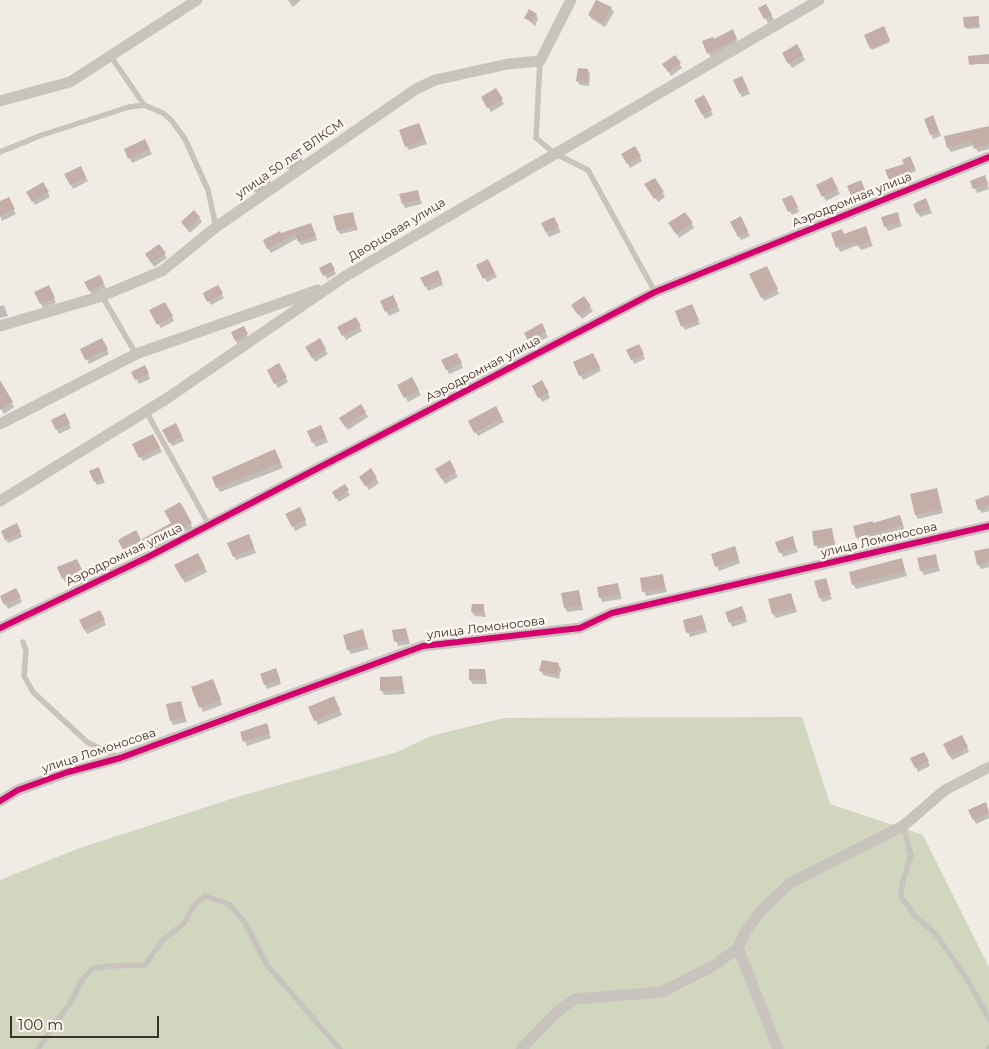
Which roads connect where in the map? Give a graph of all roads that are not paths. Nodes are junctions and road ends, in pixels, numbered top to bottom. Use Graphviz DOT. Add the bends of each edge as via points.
graph roads {
  1 [pos="197,0"];
  2 [pos="571,0"];
  3 [pos="819,0"];
  4 [pos="110,55"];
  5 [pos="540,61"];
  6 [pos="0,100"];
  7 [pos="144,105"];
  8 [pos="0,152"];
  9 [pos="554,153"];
  10 [pos="989,157"];
  11 [pos="216,227"];
  12 [pos="335,284"];
  13 [pos="655,292"];
  14 [pos="102,296"];
  15 [pos="0,326"];
  16 [pos="136,354"];
  17 [pos="146,411"];
  18 [pos="0,424"];
  19 [pos="0,501"];
  20 [pos="209,525"];
  21 [pos="989,526"];
  22 [pos="0,628"];
  23 [pos="23,642"];
  24 [pos="120,758"];
  25 [pos="989,767"];
  26 [pos="0,801"];
  27 [pos="903,826"];
  28 [pos="738,948"];
  29 [pos="989,1019"];
  30 [pos="38,1049"];
  31 [pos="340,1049"];
  32 [pos="521,1049"];
  33 [pos="778,1049"];
  1 -- 4 [label="street"];
  2 -- 5 [label="street"];
  3 -- 9 [label="street, Дворцовая улица"];
  4 -- 6 [label="street" via="70,82"];
  4 -- 7 [label="lane"];
  5 -- 9 [label="lane" via="536,138"];
  5 -- 11 [label="street, улица 50 лет ВЛКСМ" via="508,64 436,80 416,89"];
  7 -- 8 [label="lane" via="120,110"];
  7 -- 11 [label="lane" via="163,112 185,139 208,190"];
  9 -- 12 [label="street, Дворцовая улица"];
  9 -- 13 [label="lane" via="588,170"];
  10 -- 13 [label="street, Аэродромная улица"];
  11 -- 14 [label="street, улица 50 лет ВЛКСМ" via="162,271"];
  12 -- 16 [label="street"];
  12 -- 17 [label="street, Дворцовая улица"];
  13 -- 20 [label="street, Аэродромная улица"];
  14 -- 15 [label="street, улица 50 лет ВЛКСМ"];
  14 -- 16 [label="lane"];
  16 -- 18 [label="street"];
  17 -- 19 [label="street, Дворцовая улица"];
  17 -- 20 [label="lane"];
  20 -- 22 [label="street, Аэродромная улица"];
  21 -- 24 [label="street, улица Ломоносова" via="612,613 580,628 423,646"];
  23 -- 24 [label="lane" via="26,652 24,676 33,692 88,742"];
  24 -- 26 [label="street, улица Ломоносова" via="68,772 18,790"];
  25 -- 27 [label="street" via="946,790"];
  27 -- 28 [label="street" via="790,883 761,911 745,932"];
  27 -- 29 [label="lane" via="911,855 901,897 916,917 936,933"];
  28 -- 32 [label="street" via="713,966 662,992 575,999 557,1012"];
  28 -- 33 [label="street"];
  30 -- 31 [label="lane" via="92,969 145,965 162,940 184,923 195,904 205,896 229,904 245,922 267,965"];
}
